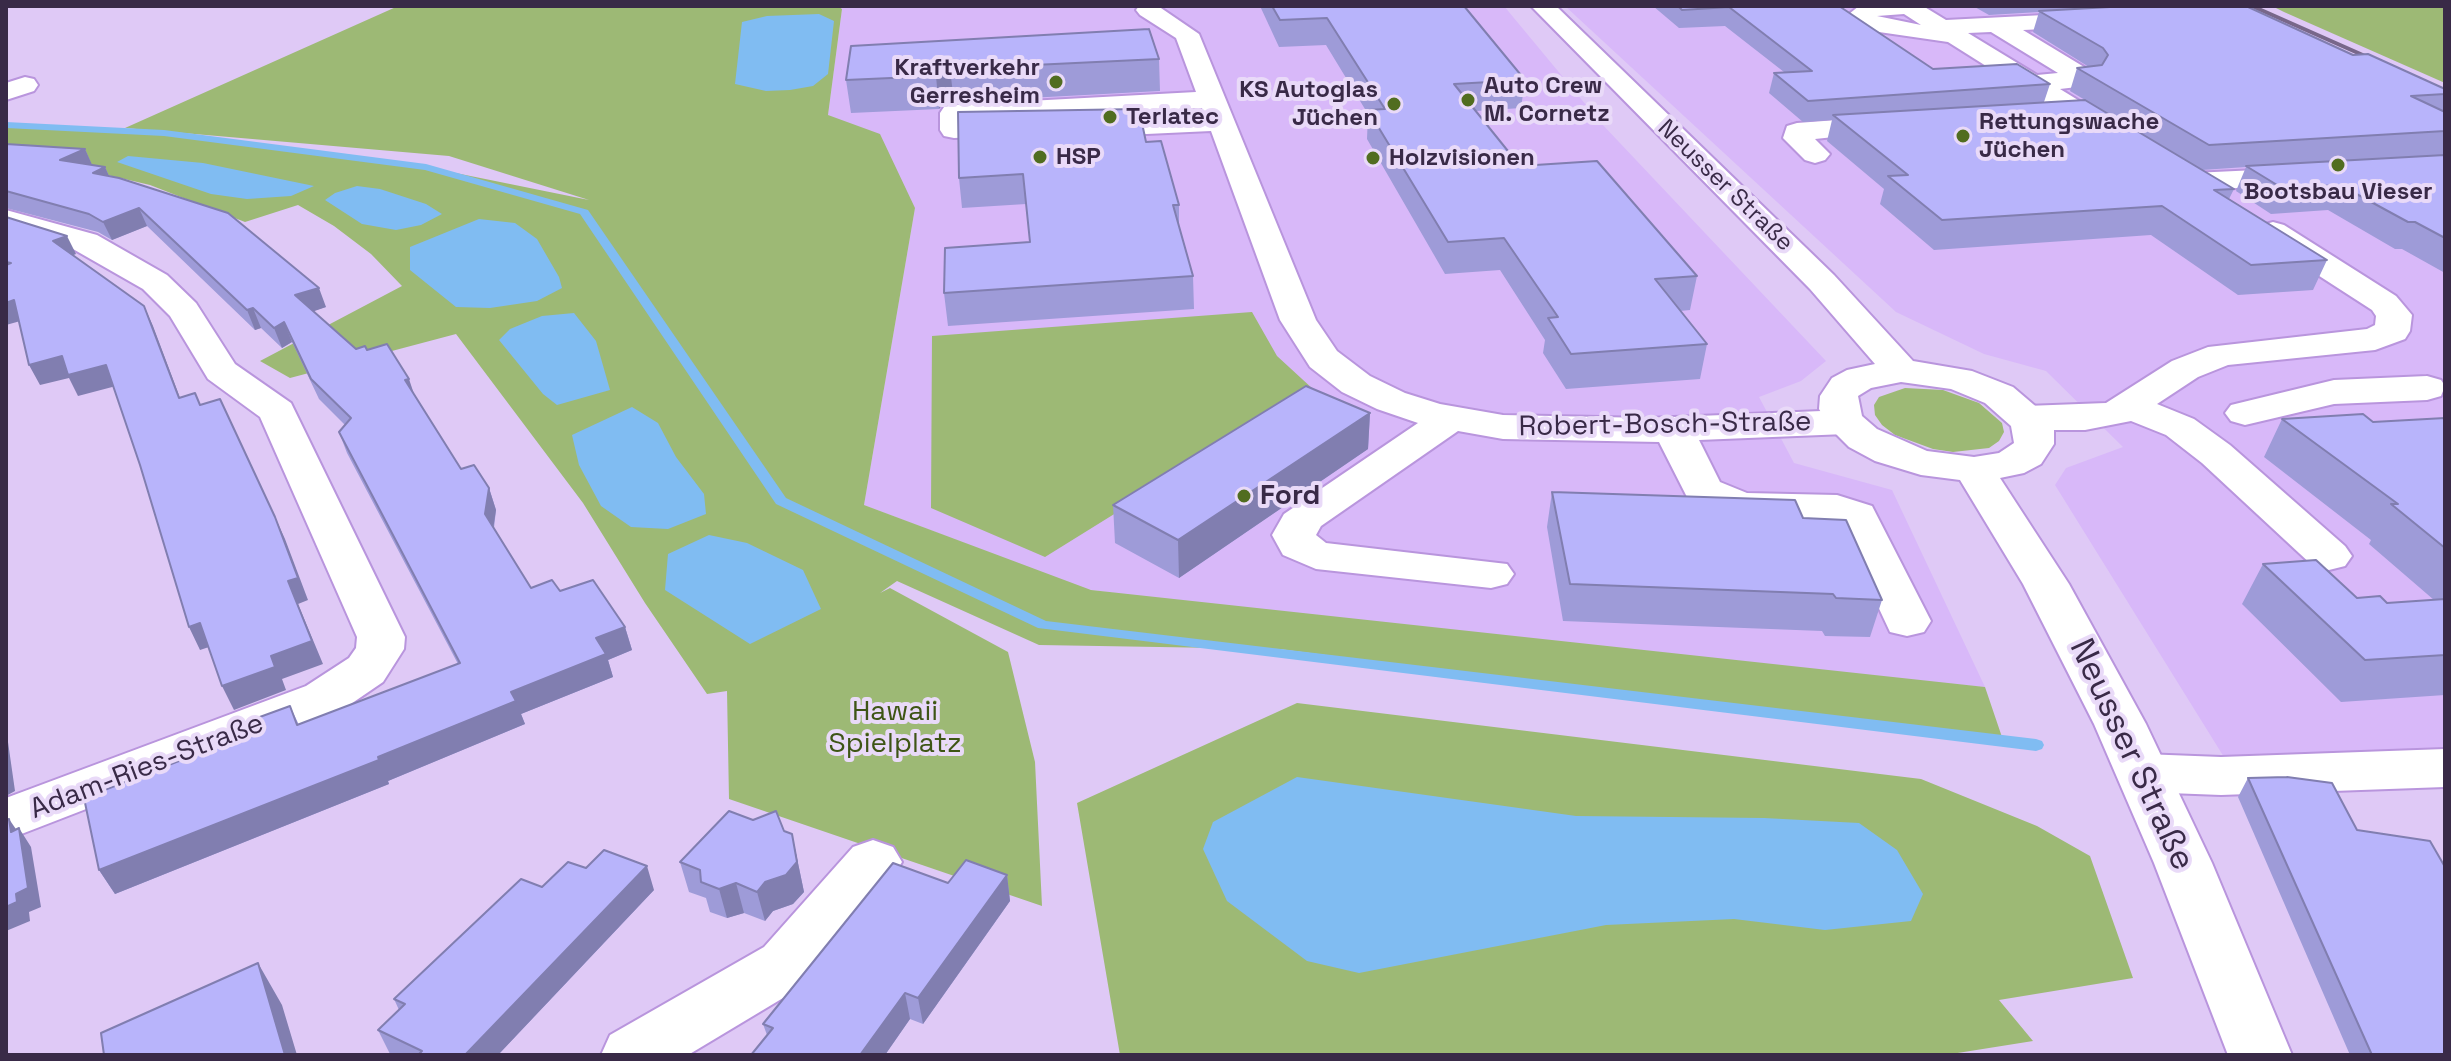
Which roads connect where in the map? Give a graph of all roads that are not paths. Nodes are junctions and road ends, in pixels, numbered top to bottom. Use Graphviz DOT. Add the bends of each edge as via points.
graph roads {
  1 [pos="1543,6"];
  2 [pos="2131,6"];
  3 [pos="1908,7"];
  4 [pos="1148,10"];
  5 [pos="1997,25"];
  6 [pos="1951,33"];
  7 [pos="2033,84"];
  8 [pos="1219,111"];
  9 [pos="2081,114"];
  10 [pos="2033,116"];
  11 [pos="1922,122"];
  12 [pos="1815,154"];
  13 [pos="2168,167"];
  14 [pos="2320,175"];
  15 [pos="6,220"];
  16 [pos="2360,341"];
  17 [pos="1901,371"];
  18 [pos="2436,385"];
  19 [pos="2129,407"];
  20 [pos="2245,413"];
  21 [pos="2026,418"];
  22 [pos="1450,419"];
  23 [pos="1846,422"];
  24 [pos="1673,429"];
  25 [pos="1974,469"];
  26 [pos="2329,556"];
  27 [pos="1491,574"];
  28 [pos="1907,621"];
  29 [pos="2445,768"];
  30 [pos="2143,773"];
  31 [pos="6,820"];
  32 [pos="873,862"];
  33 [pos="633,1055"];
  34 [pos="2260,1055"];
  1 -- 17 [label="street, Neusser Straße" via="1813,273"];
  2 -- 5 [label="street" via="2153,17"];
  3 -- 6 [label="street"];
  3 -- 6 [label="street" via="1861,14 1879,25"];
  4 -- 8 [label="street, Robert-Bosch-Straße" via="1187,34"];
  5 -- 6 [label="street"];
  5 -- 7 [label="street" via="2085,79"];
  6 -- 7 [label="street"];
  7 -- 9 [label="street"];
  8 -- 8 [label="street" via="1078,129 954,130 954,113"];
  8 -- 22 [label="street, Robert-Bosch-Straße" via="1298,320 1315,350 1340,374 1372,393"];
  9 -- 10 [label="street"];
  9 -- 13 [label="street"];
  11 -- 12 [label="street" via="1797,132"];
  13 -- 14 [label="street"];
  13 -- 16 [label="street" via="2384,303 2394,315 2392,331"];
  15 -- 31 [label="street, Adam-Ries-Straße" via="85,242 155,282 184,310 221,371 277,411 381,644 357,678 309,705"];
  16 -- 18 [label="street"];
  16 -- 19 [label="street" via="2221,355 2177,373"];
  17 -- 21 [label="street" via="1973,384 2009,401"];
  17 -- 23 [label="street" via="1846,386 1839,396"];
  18 -- 20 [label="street" via="2334,392"];
  19 -- 21 [label="street" via="2096,417"];
  19 -- 26 [label="street" via="2180,427"];
  21 -- 25 [label="street" via="2034,430 2034,444 2026,455 2009,464"];
  22 -- 24 [label="street, Robert-Bosch-Straße" via="1521,428"];
  22 -- 27 [label="street" via="1306,517 1294,535 1299,546 1316,555"];
  23 -- 24 [label="street, Robert-Bosch-Straße"];
  23 -- 25 [label="street" via="1889,452 1921,463"];
  24 -- 28 [label="street" via="1703,490 1740,506 1837,508 1857,515"];
  25 -- 30 [label="street, Neusser Straße" via="2094,670"];
  29 -- 30 [label="street"];
  30 -- 34 [label="street, Neusser Straße"];
  32 -- 33 [label="street" via="786,965"];
}
